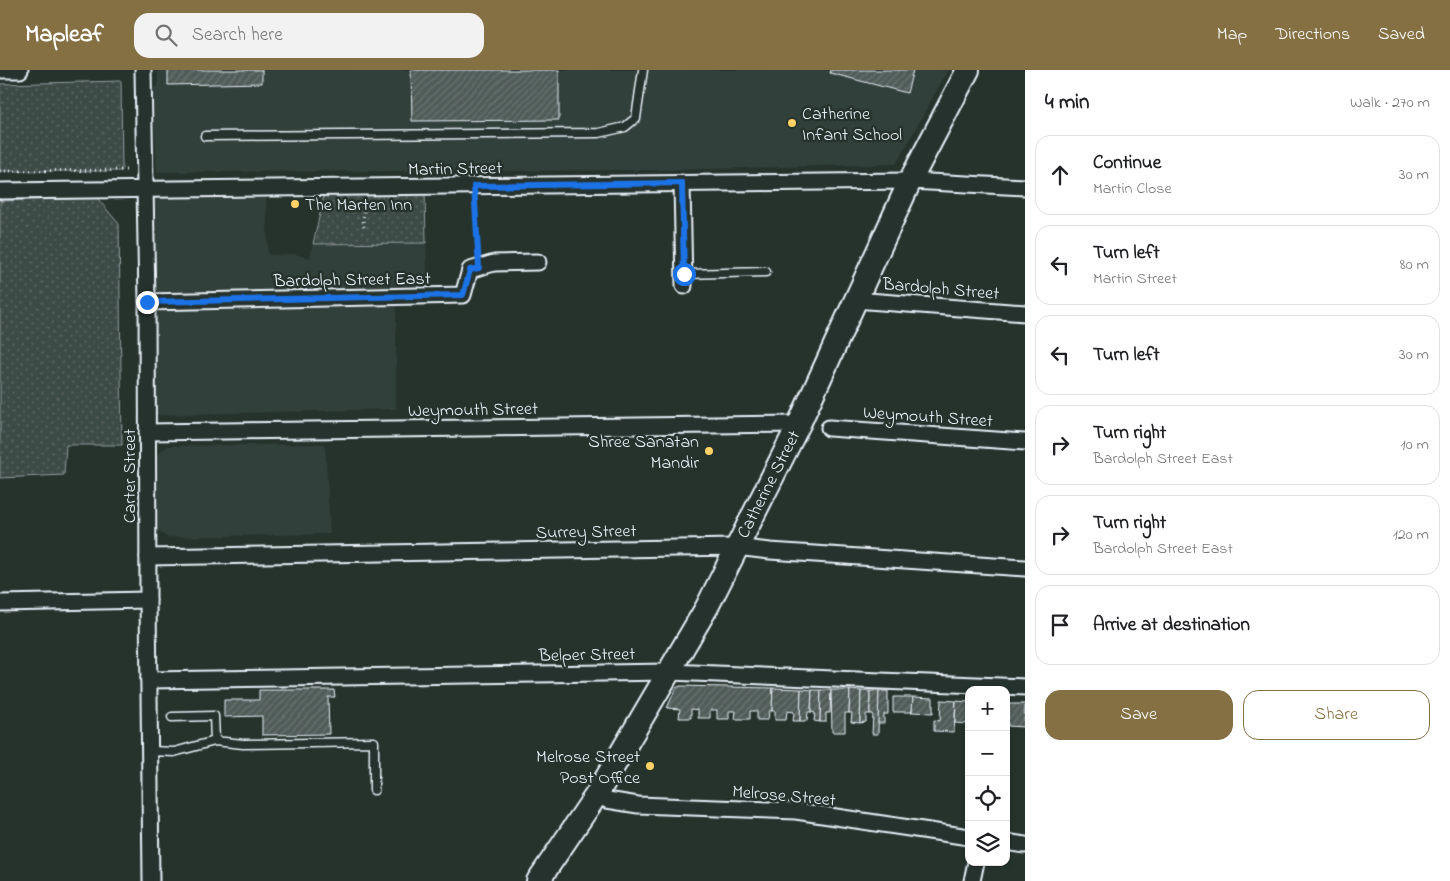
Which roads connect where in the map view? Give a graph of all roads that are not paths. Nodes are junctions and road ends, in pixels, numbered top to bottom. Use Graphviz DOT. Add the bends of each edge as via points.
graph roads {
  1 [pos="0,70"];
  2 [pos="20,70"];
  3 [pos="143,70"];
  4 [pos="643,70"];
  5 [pos="968,70"];
  6 [pos="205,136"];
  7 [pos="910,181"];
  8 [pos="682,183"];
  9 [pos="1025,188"];
  10 [pos="144,189"];
  11 [pos="0,191"];
  12 [pos="538,262"];
  13 [pos="766,272"];
  14 [pos="684,280"];
  15 [pos="855,300"];
  16 [pos="147,302"];
  17 [pos="1025,313"];
  18 [pos="799,424"];
  19 [pos="829,428"];
  20 [pos="147,432"];
  21 [pos="1025,442"];
  22 [pos="736,547"];
  23 [pos="148,557"];
  24 [pos="1025,568"];
  25 [pos="148,600"];
  26 [pos="0,603"];
  27 [pos="670,672"];
  28 [pos="149,680"];
  29 [pos="1025,687"];
  30 [pos="172,717"];
  31 [pos="215,741"];
  32 [pos="150,751"];
  33 [pos="374,790"];
  34 [pos="597,794"];
  35 [pos="965,836"];
  36 [pos="1010,843"];
  37 [pos="1025,845"];
  38 [pos="975,866"];
  39 [pos="151,881"];
  40 [pos="538,881"];
  41 [pos="972,881"];
  1 -- 2 [label="street"];
  3 -- 10 [label="street, Carter Street"];
  4 -- 6 [label="lane" via="636,118 625,127 599,133"];
  5 -- 7 [label="street, Catherine Street"];
  7 -- 8 [label="street, Martin Street"];
  7 -- 9 [label="street, Martin Street"];
  7 -- 15 [label="street, Catherine Street"];
  8 -- 10 [label="street, Martin Street"];
  8 -- 14 [label="street"];
  10 -- 11 [label="street, Martin Street"];
  10 -- 16 [label="street, Carter Street"];
  12 -- 16 [label="street, Bardolph Street East" via="494,263 470,270 463,295"];
  13 -- 14 [label="lane"];
  15 -- 17 [label="street, Bardolph Street"];
  15 -- 18 [label="street, Catherine Street"];
  16 -- 20 [label="street, Carter Street"];
  18 -- 20 [label="street, Weymouth Street"];
  18 -- 22 [label="street, Catherine Street"];
  19 -- 21 [label="street, Weymouth Street"];
  20 -- 23 [label="street, Carter Street"];
  22 -- 23 [label="street, Surrey Street"];
  22 -- 24 [label="street, Surrey Street" via="770,552"];
  22 -- 27 [label="street, Catherine Street"];
  23 -- 25 [label="street, Carter Street"];
  25 -- 26 [label="street"];
  25 -- 28 [label="street, Carter Street"];
  27 -- 28 [label="street, Belper Street"];
  27 -- 29 [label="street, Belper Street"];
  27 -- 34 [label="street, Catherine Street"];
  28 -- 32 [label="street, Carter Street"];
  30 -- 31 [label="lane" via="214,716"];
  31 -- 32 [label="lane" via="174,752"];
  31 -- 33 [label="lane" via="243,744 374,742"];
  32 -- 39 [label="street, Carter Street"];
  34 -- 35 [label="street, Melrose Street" via="607,800 638,805 796,811"];
  34 -- 40 [label="street, Catherine Street"];
  36 -- 37 [label="street"];
  38 -- 41 [label="street"];
}
